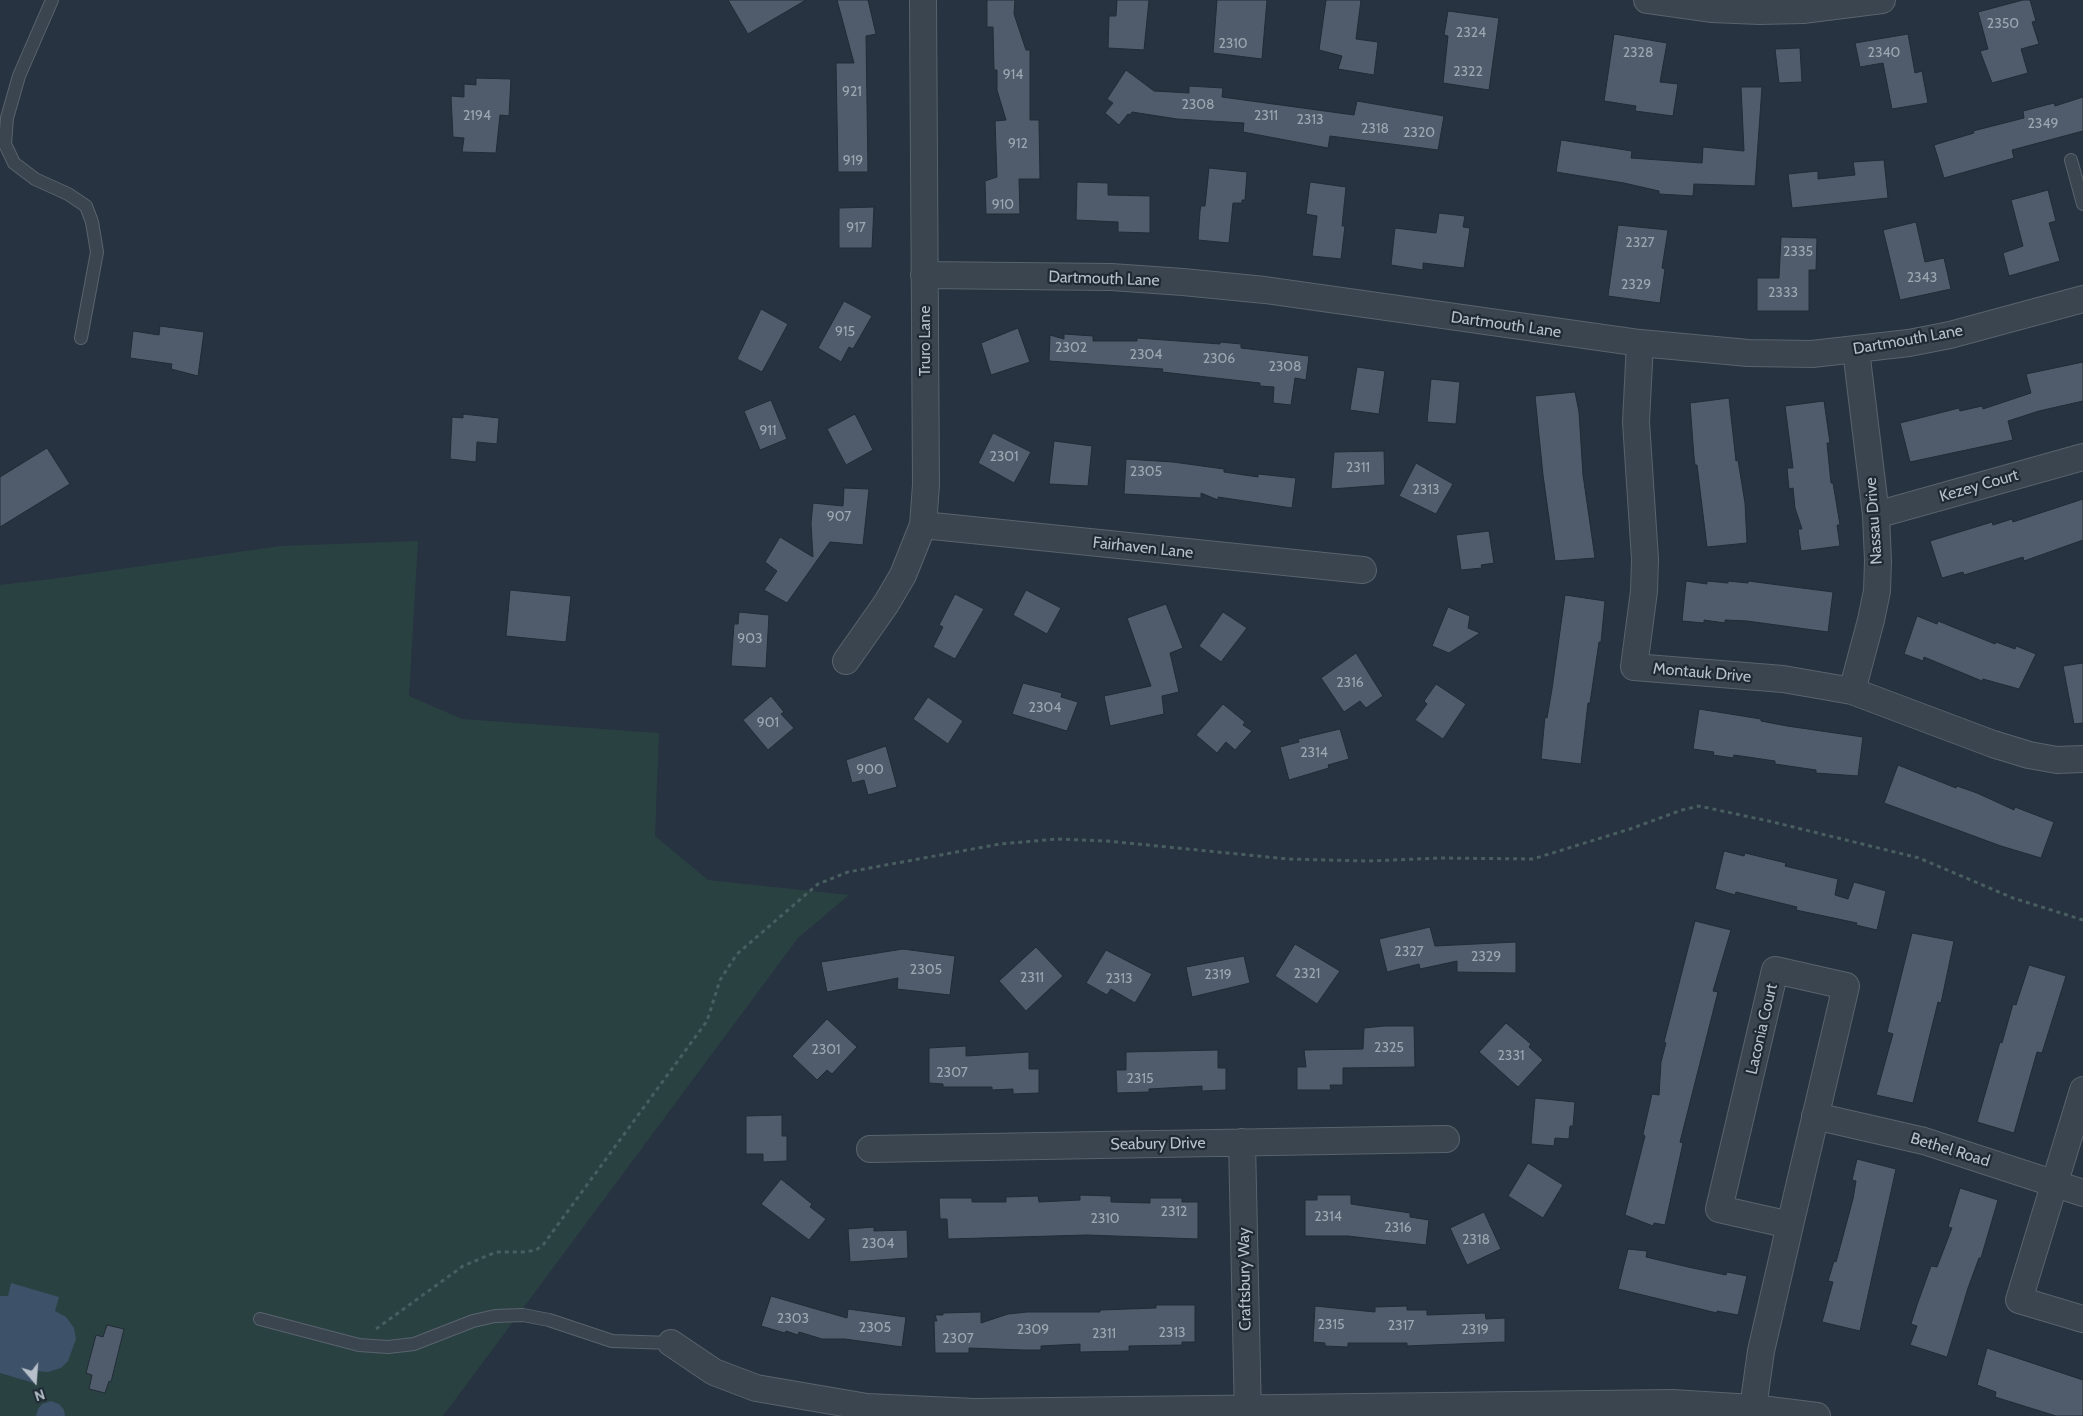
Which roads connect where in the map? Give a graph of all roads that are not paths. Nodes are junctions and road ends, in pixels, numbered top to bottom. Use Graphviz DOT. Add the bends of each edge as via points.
graph roads {
  1 [pos="52,0"];
  2 [pos="923,0"];
  3 [pos="1647,0"];
  4 [pos="1882,0"];
  5 [pos="1837,3"];
  6 [pos="2071,160"];
  7 [pos="2083,204"];
  8 [pos="924,275"];
  9 [pos="2083,299"];
  10 [pos="81,338"];
  11 [pos="1640,343"];
  12 [pos="1856,350"];
  13 [pos="2083,457"];
  14 [pos="1876,515"];
  15 [pos="923,525"];
  16 [pos="1363,570"];
  17 [pos="846,661"];
  18 [pos="1852,690"];
  19 [pos="2083,759"];
  20 [pos="2083,1090"];
  21 [pos="1815,1116"];
  22 [pos="1446,1139"];
  23 [pos="1242,1142"];
  24 [pos="870,1149"];
  25 [pos="2054,1183"];
  26 [pos="2083,1193"];
  27 [pos="1790,1225"];
  28 [pos="260,1319"];
  29 [pos="2083,1320"];
  30 [pos="671,1343"];
  31 [pos="1753,1408"];
  32 [pos="1248,1411"];
  33 [pos="1817,1416"];
  1 -- 10 [label="lane" via="18,76 7,118 6,144 14,163 35,179 86,206 96,252"];
  2 -- 8 [label="street, Truro Lane"];
  3 -- 5 [label="street" via="1711,9 1760,11"];
  4 -- 5 [label="street"];
  6 -- 7 [label="lane"];
  8 -- 11 [label="street, Dartmouth Lane" via="1111,277 1183,282 1265,290"];
  8 -- 15 [label="street, Truro Lane" via="926,485"];
  9 -- 12 [label="street, Dartmouth Lane" via="1950,335"];
  11 -- 12 [label="street, Dartmouth Lane" via="1748,353 1812,354"];
  11 -- 18 [label="street, Montauk Drive" via="1636,422 1645,559 1634,667 1783,679"];
  12 -- 14 [label="street, Nassau Drive"];
  13 -- 14 [label="street, Kezey Court"];
  14 -- 18 [label="street, Nassau Drive" via="1877,591"];
  15 -- 16 [label="street, Fairhaven Lane"];
  15 -- 17 [label="street, Truro Lane" via="886,604"];
  18 -- 19 [label="street, Montauk Drive" via="2020,752 2057,760"];
  20 -- 25 [label="street"];
  21 -- 25 [label="street, Bethel Road" via="1924,1141"];
  21 -- 27 [label="street, Laconia Court"];
  21 -- 27 [label="street, Laconia Court" via="1846,986 1775,970 1720,1209"];
  22 -- 23 [label="street, Seabury Drive"];
  23 -- 24 [label="street, Seabury Drive"];
  23 -- 32 [label="street, Craftsbury Way"];
  25 -- 26 [label="street, Bethel Road"];
  25 -- 29 [label="street" via="2018,1300"];
  27 -- 31 [label="street, Laconia Court" via="1761,1351"];
  28 -- 30 [label="lane" via="359,1345 388,1347 414,1344 473,1321 523,1315 550,1320 612,1341"];
  30 -- 32 [label="street" via="714,1372 756,1388 867,1407 975,1412"];
  31 -- 32 [label="street" via="1672,1403"];
  31 -- 33 [label="street"];
}
